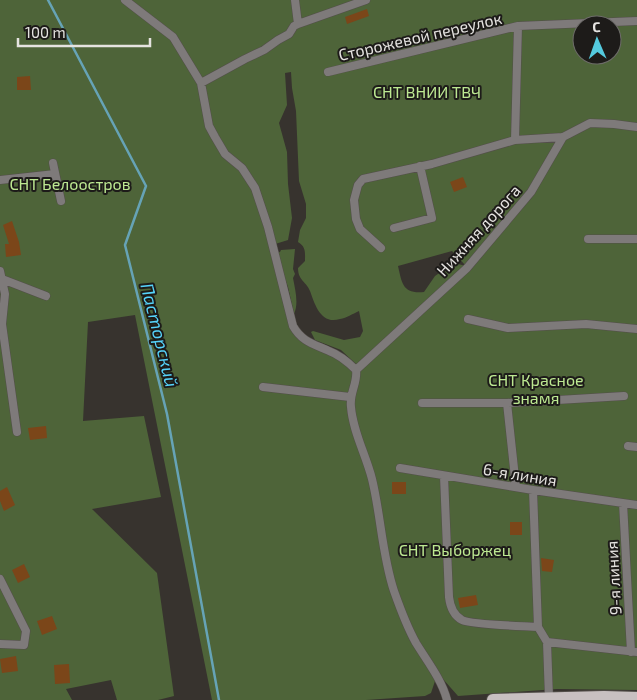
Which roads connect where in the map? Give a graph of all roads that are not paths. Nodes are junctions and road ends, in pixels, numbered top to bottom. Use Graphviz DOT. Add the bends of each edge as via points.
graph roads {
  1 [pos="125,0"];
  2 [pos="295,0"];
  3 [pos="366,0"];
  4 [pos="637,21"];
  5 [pos="298,24"];
  6 [pos="518,26"];
  7 [pos="328,72"];
  8 [pos="201,83"];
  9 [pos="637,127"];
  10 [pos="563,137"];
  11 [pos="547,139"];
  12 [pos="515,140"];
  13 [pos="555,149"];
  14 [pos="53,163"];
  15 [pos="420,166"];
  16 [pos="56,174"];
  17 [pos="0,180"];
  18 [pos="61,201"];
  19 [pos="394,228"];
  20 [pos="588,239"];
  21 [pos="637,240"];
  22 [pos="381,248"];
  23 [pos="0,271"];
  24 [pos="2,280"];
  25 [pos="46,296"];
  26 [pos="468,319"];
  27 [pos="637,328"];
  28 [pos="356,370"];
  29 [pos="263,387"];
  30 [pos="624,396"];
  31 [pos="350,397"];
  32 [pos="422,403"];
  33 [pos="507,403"];
  34 [pos="17,432"];
  35 [pos="628,446"];
  36 [pos="637,447"];
  37 [pos="400,468"];
  38 [pos="444,476"];
  39 [pos="516,487"];
  40 [pos="533,490"];
  41 [pos="623,503"];
  42 [pos="637,505"];
  43 [pos="0,579"];
  44 [pos="538,627"];
  45 [pos="546,642"];
  46 [pos="0,644"];
  47 [pos="634,652"];
  48 [pos="549,698"];
  49 [pos="637,698"];
  50 [pos="447,700"];
  51 [pos="492,700"];
  1 -- 8 [label="street" via="174,37"];
  2 -- 5 [label="street"];
  3 -- 5 [label="street"];
  4 -- 6 [label="street, Сторожевой переулок"];
  5 -- 8 [label="street" via="264,50"];
  6 -- 7 [label="street, Сторожевой переулок"];
  6 -- 12 [label="street"];
  8 -- 28 [label="street" via="209,126 217,142 225,154 242,168 255,188 293,326 305,341 342,358"];
  9 -- 10 [label="street" via="590,123"];
  10 -- 11 [label="street"];
  10 -- 13 [label="street, Нижняя дорога"];
  11 -- 12 [label="street"];
  11 -- 13 [label="street"];
  12 -- 15 [label="street"];
  13 -- 28 [label="street, Нижняя дорога" via="531,192 467,268"];
  14 -- 16 [label="street"];
  15 -- 19 [label="street" via="432,218"];
  15 -- 22 [label="street" via="367,177 358,185 354,206 356,219 360,229"];
  16 -- 17 [label="street"];
  16 -- 18 [label="street"];
  20 -- 21 [label="street"];
  23 -- 24 [label="street"];
  24 -- 25 [label="street"];
  24 -- 34 [label="street" via="5,294 2,324"];
  26 -- 27 [label="street" via="508,328 586,324"];
  28 -- 31 [label="street" via="357,379"];
  29 -- 31 [label="street"];
  30 -- 33 [label="street"];
  31 -- 50 [label="street" via="354,426 369,467 379,510 392,582 414,640"];
  32 -- 33 [label="street"];
  33 -- 39 [label="street"];
  35 -- 36 [label="street"];
  37 -- 38 [label="street, 6-я линия"];
  38 -- 39 [label="street, 6-я линия"];
  38 -- 44 [label="street" via="450,608 462,620"];
  39 -- 40 [label="street, 6-я линия"];
  40 -- 41 [label="street, 6-я линия"];
  40 -- 44 [label="street"];
  41 -- 42 [label="street, 6-я линия"];
  41 -- 47 [label="street, 9-я линия"];
  43 -- 46 [label="street" via="26,631 24,645"];
  44 -- 45 [label="street"];
  45 -- 47 [label="street"];
  45 -- 48 [label="street"];
  48 -- 49 [label="main road"];
  48 -- 51 [label="main road"];
}
